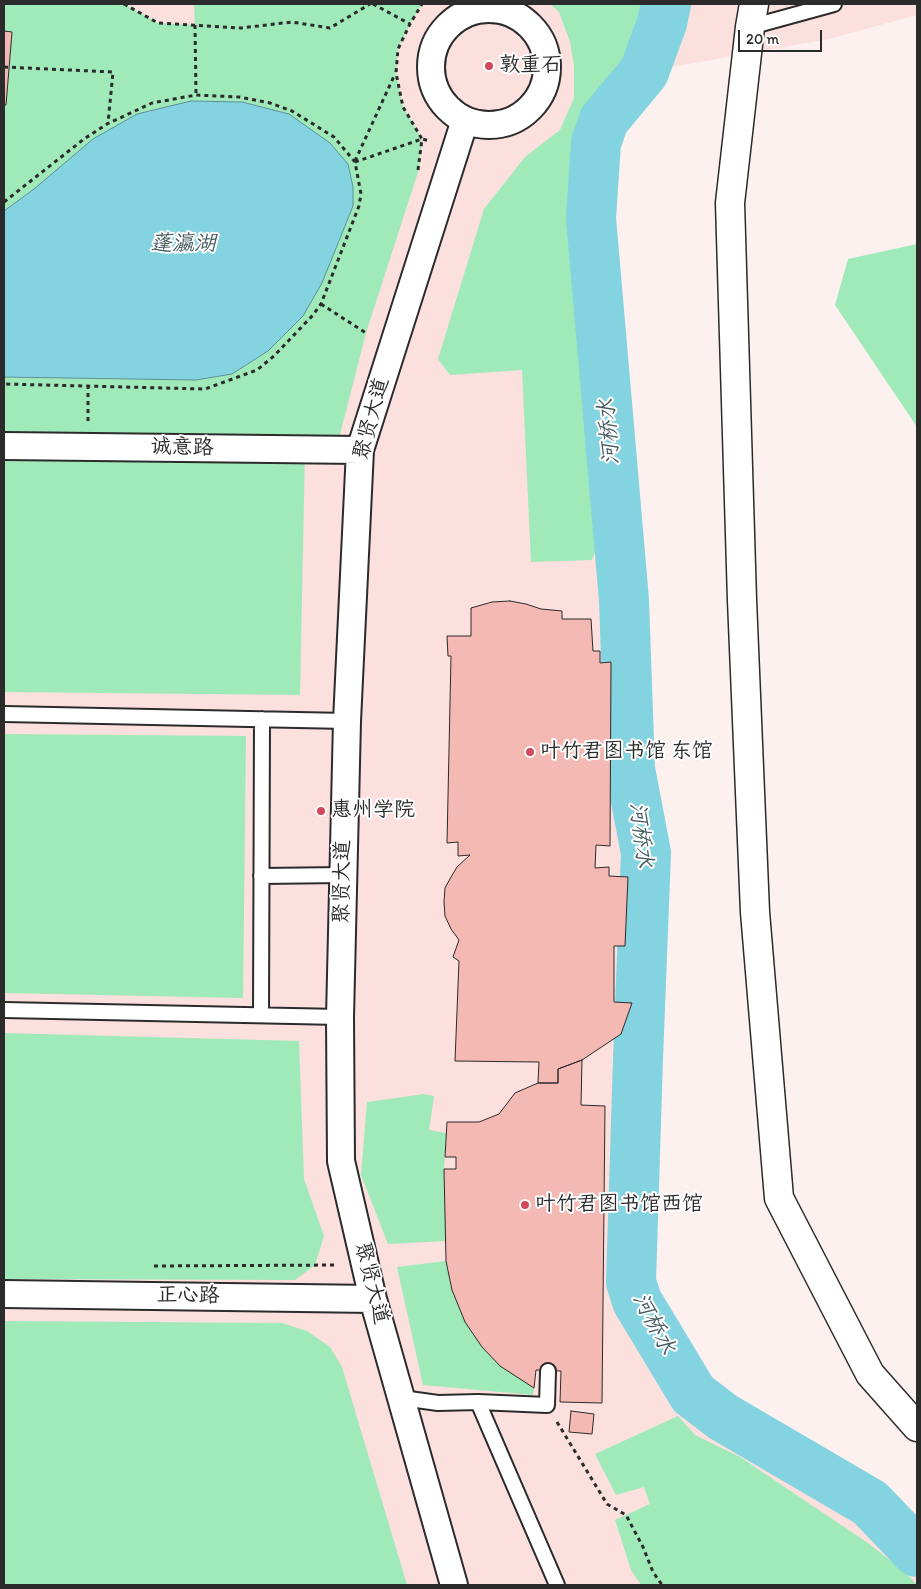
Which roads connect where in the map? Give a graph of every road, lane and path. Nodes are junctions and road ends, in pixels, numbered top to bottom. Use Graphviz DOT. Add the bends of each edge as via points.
graph roads {
  1 [pos="124,4"];
  2 [pos="371,4"];
  3 [pos="422,4"];
  4 [pos="834,4"];
  5 [pos="476,7"];
  6 [pos="752,15"];
  7 [pos="410,24"];
  8 [pos="195,25"];
  9 [pos="4,67"];
  10 [pos="396,73"];
  11 [pos="196,95"];
  12 [pos="465,120"];
  13 [pos="108,124"];
  14 [pos="422,139"];
  15 [pos="355,162"];
  16 [pos="416,178"];
  17 [pos="4,202"];
  18 [pos="321,304"];
  19 [pos="369,324"];
  20 [pos="4,384"];
  21 [pos="88,386"];
  22 [pos="4,446"];
  23 [pos="88,447"];
  24 [pos="360,450"];
  25 [pos="4,714"];
  26 [pos="262,719"];
  27 [pos="347,721"];
  28 [pos="343,875"];
  29 [pos="261,876"];
  30 [pos="4,1010"];
  31 [pos="261,1015"];
  32 [pos="340,1017"];
  33 [pos="366,1265"];
  34 [pos="150,1266"];
  35 [pos="4,1294"];
  36 [pos="373,1299"];
  37 [pos="548,1371"];
  38 [pos="402,1398"];
  39 [pos="478,1402"];
  40 [pos="556,1422"];
  41 [pos="917,1426"];
  42 [pos="454,1585"];
  43 [pos="557,1585"];
  44 [pos="662,1585"];
  1 -- 8 [label="path" via="158,23"];
  2 -- 7 [label="path"];
  2 -- 8 [label="path" via="330,28 292,22 241,28"];
  3 -- 7 [label="path"];
  4 -- 6 [label="lane"];
  5 -- 12 [label="street" via="451,23 440,35 431,67 433,84 440,99"];
  5 -- 12 [label="street" via="518,16 533,29 543,45 547,65 545,85 521,116 503,124 484,125"];
  6 -- 41 [label="street" via="730,223 741,590 755,902 779,1198 870,1374"];
  7 -- 10 [label="path" via="398,49"];
  8 -- 11 [label="path"];
  9 -- 13 [label="path" via="112,72"];
  10 -- 14 [label="path" via="404,107"];
  10 -- 15 [label="path"];
  11 -- 13 [label="path" via="152,103"];
  11 -- 15 [label="path" via="239,97 292,111 334,136"];
  12 -- 24 [label="street, 聚贤大道"];
  13 -- 17 [label="path"];
  14 -- 15 [label="path"];
  14 -- 16 [label="path"];
  15 -- 18 [label="path" via="361,194 359,206"];
  18 -- 19 [label="path" via="366,333"];
  18 -- 21 [label="path" via="274,356 258,370 237,378 205,389"];
  20 -- 21 [label="path"];
  21 -- 23 [label="path"];
  22 -- 23 [label="street, 诚意路"];
  23 -- 24 [label="street, 诚意路"];
  24 -- 27 [label="street, 聚贤大道"];
  25 -- 26 [label="lane"];
  26 -- 27 [label="lane"];
  26 -- 29 [label="lane"];
  27 -- 28 [label="street, 聚贤大道"];
  28 -- 29 [label="lane"];
  28 -- 32 [label="street, 聚贤大道"];
  29 -- 31 [label="lane"];
  30 -- 31 [label="lane"];
  31 -- 32 [label="lane"];
  32 -- 33 [label="street, 聚贤大道" via="341,1161"];
  33 -- 34 [label="path"];
  33 -- 36 [label="street, 聚贤大道"];
  35 -- 36 [label="street, 正心路"];
  36 -- 38 [label="street, 聚贤大道"];
  37 -- 39 [label="lane" via="547,1405"];
  38 -- 39 [label="lane" via="438,1403"];
  38 -- 42 [label="street, 聚贤大道"];
  39 -- 43 [label="lane"];
  40 -- 44 [label="path" via="607,1504 626,1515 652,1572"];
}
